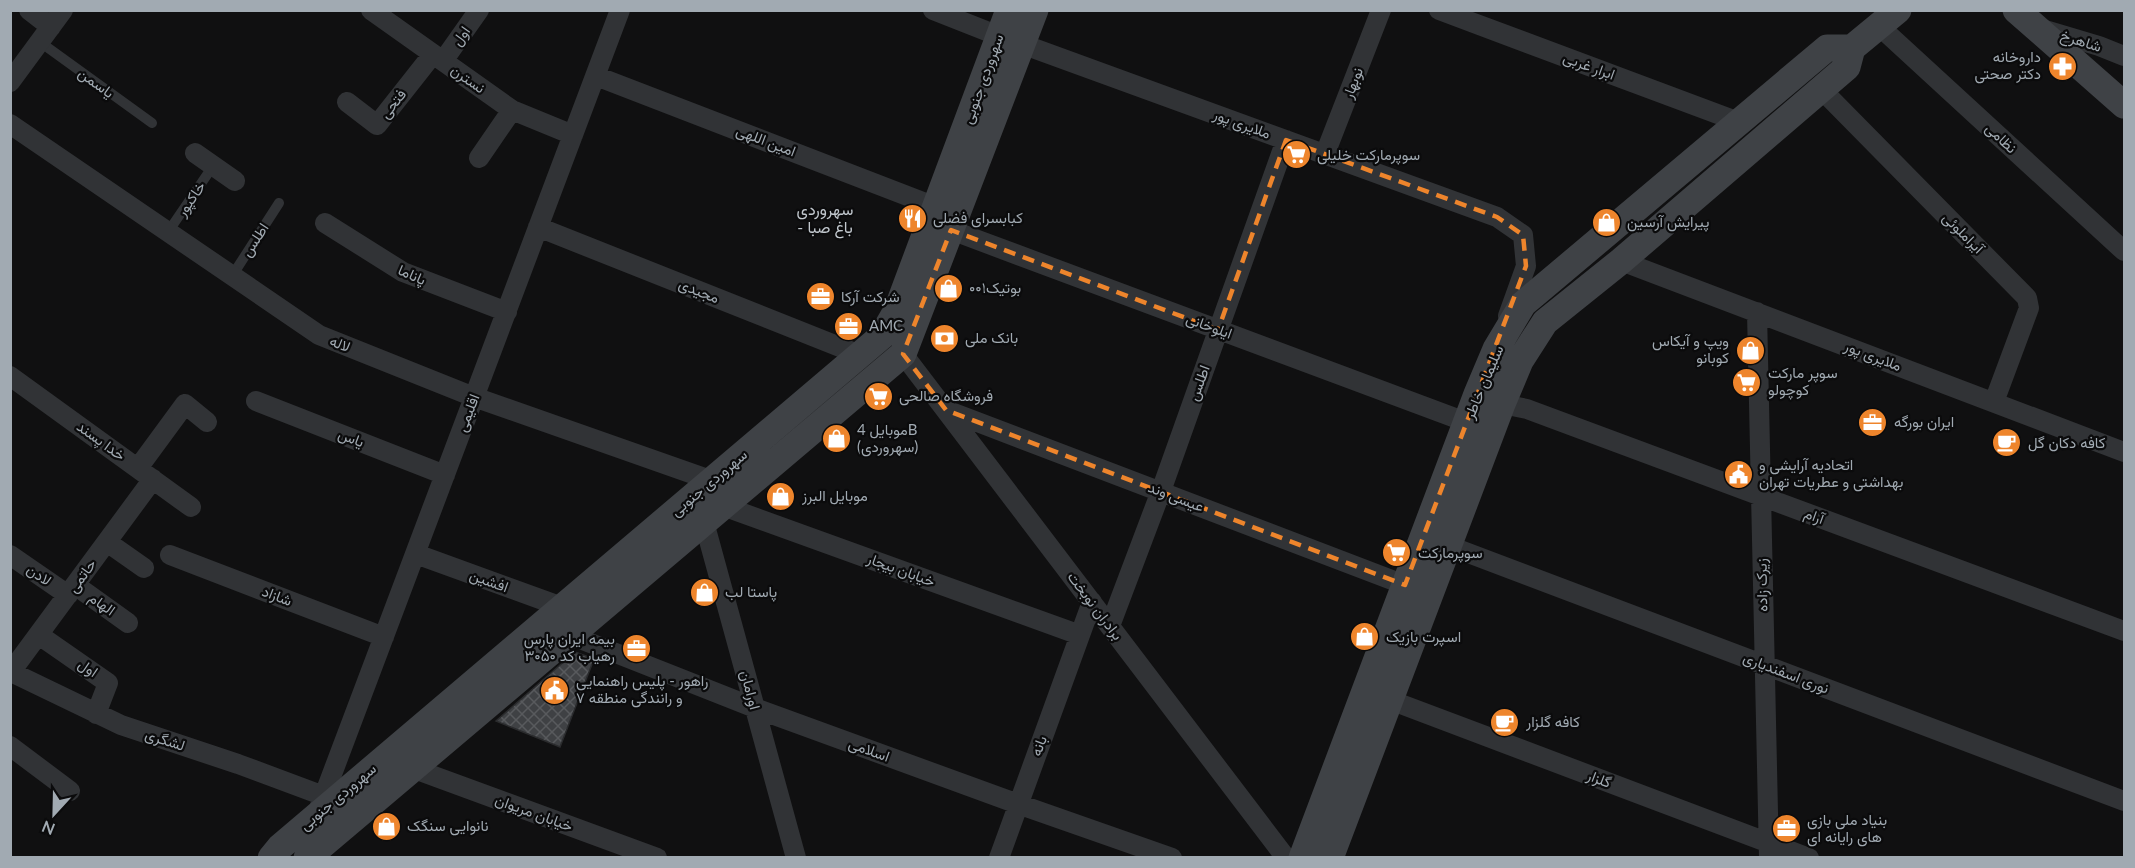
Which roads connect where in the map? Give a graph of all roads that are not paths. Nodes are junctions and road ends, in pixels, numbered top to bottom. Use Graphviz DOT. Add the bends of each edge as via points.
graph roads {
  1 [pos="29,10"];
  2 [pos="63,10"];
  3 [pos="479,10"];
  4 [pos="620,10"];
  5 [pos="933,10"];
  6 [pos="1009,10"];
  7 [pos="1035,10"];
  8 [pos="1381,10"];
  9 [pos="1439,10"];
  10 [pos="2016,10"];
  11 [pos="375,12"];
  12 [pos="1889,15"];
  13 [pos="2038,28"];
  14 [pos="45,34"];
  15 [pos="1011,40"];
  16 [pos="1852,48"];
  17 [pos="2124,56"];
  18 [pos="438,57"];
  19 [pos="596,76"];
  20 [pos="10,82"];
  21 [pos="1821,89"];
  22 [pos="347,102"];
  23 [pos="2124,105"];
  24 [pos="512,110"];
  25 [pos="1739,122"];
  26 [pos="152,123"];
  27 [pos="10,124"];
  28 [pos="573,135"];
  29 [pos="1286,140"];
  30 [pos="195,153"];
  31 [pos="1325,154"];
  32 [pos="479,158"];
  33 [pos="213,166"];
  34 [pos="236,181"];
  35 [pos="279,203"];
  36 [pos="936,207"];
  37 [pos="325,223"];
  38 [pos="538,227"];
  39 [pos="951,230"];
  40 [pos="168,232"];
  41 [pos="2124,251"];
  42 [pos="1621,261"];
  43 [pos="232,276"];
  44 [pos="507,312"];
  45 [pos="1756,312"];
  46 [pos="1218,330"];
  47 [pos="1496,349"];
  48 [pos="903,354"];
  49 [pos="860,355"];
  50 [pos="10,376"];
  51 [pos="474,397"];
  52 [pos="256,401"];
  53 [pos="1994,402"];
  54 [pos="1502,404"];
  55 [pos="946,410"];
  56 [pos="207,422"];
  57 [pos="1466,422"];
  58 [pos="2124,452"];
  59 [pos="145,474"];
  60 [pos="445,475"];
  61 [pos="712,480"];
  62 [pos="1161,491"];
  63 [pos="1760,496"];
  64 [pos="191,507"];
  65 [pos="713,514"];
  66 [pos="107,542"];
  67 [pos="1447,544"];
  68 [pos="416,554"];
  69 [pos="10,555"];
  70 [pos="170,555"];
  71 [pos="144,568"];
  72 [pos="1405,585"];
  73 [pos="71,590"];
  74 [pos="1092,602"];
  75 [pos="562,607"];
  76 [pos="128,623"];
  77 [pos="1110,626"];
  78 [pos="2124,632"];
  79 [pos="39,634"];
  80 [pos="570,635"];
  81 [pos="1080,635"];
  82 [pos="384,637"];
  83 [pos="1764,665"];
  84 [pos="11,673"];
  85 [pos="1390,700"];
  86 [pos="755,708"];
  87 [pos="96,714"];
  88 [pos="10,746"];
  89 [pos="404,759"];
  90 [pos="70,791"];
  91 [pos="2124,801"];
  92 [pos="1018,804"];
  93 [pos="320,806"];
  94 [pos="1769,850"];
  95 [pos="619,851"];
  96 [pos="271,858"];
  97 [pos="307,858"];
  98 [pos="657,858"];
  99 [pos="796,858"];
  100 [pos="999,858"];
  101 [pos="1172,858"];
  102 [pos="1286,858"];
  103 [pos="1302,858"];
  104 [pos="1330,858"];
  105 [pos="1809,858"];
  1 -- 14 [label="street"];
  2 -- 14 [label="street"];
  3 -- 18 [label="street, اول"];
  4 -- 19 [label="street, اقلیمی"];
  5 -- 15 [label="street, ملایری پور"];
  6 -- 15 [label="main road, سهروردی جنوبی"];
  7 -- 15 [label="main road, سهروردی جنوبی"];
  8 -- 31 [label="street, نوبهار"];
  9 -- 25 [label="street, ابرار غربی"];
  10 -- 13 [label="main road"];
  11 -- 18 [label="street, نسترن"];
  12 -- 16 [label="main road, سلیمان خاطر"];
  12 -- 41 [label="street, نظامی"];
  13 -- 17 [label="street, شاهرخ"];
  13 -- 23 [label="main road"];
  14 -- 20 [label="street"];
  14 -- 26 [label="lane, یاسمن"];
  15 -- 29 [label="street, ملایری پور"];
  15 -- 36 [label="main road, سهروردی جنوبی"];
  15 -- 39 [label="main road, سهروردی جنوبی"];
  16 -- 21 [label="main road, سلیمان خاطر" via="1847,67"];
  16 -- 25 [label="main road, سلیمان خاطر" via="1827,48"];
  18 -- 22 [label="street, فتحی" via="377,125"];
  18 -- 24 [label="street, نسترن"];
  19 -- 28 [label="street, اقلیمی"];
  19 -- 36 [label="street, امین اللهی"];
  21 -- 42 [label="main road, سلیمان خاطر"];
  21 -- 53 [label="street, آیراملوئی" via="2027,298 2029,308"];
  24 -- 28 [label="street, نسترن"];
  24 -- 32 [label="street"];
  25 -- 47 [label="main road, سلیمان خاطر" via="1523,304"];
  27 -- 40 [label="street, لاله"];
  28 -- 38 [label="street, اقلیمی"];
  29 -- 31 [label="street, ملایری پور"];
  29 -- 46 [label="street, اطلس"];
  30 -- 33 [label="street"];
  31 -- 47 [label="street, ملایری پور" via="1497,217 1523,235 1526,266"];
  33 -- 34 [label="street"];
  33 -- 40 [label="lane, خاکپور"];
  35 -- 43 [label="lane, اطلس"];
  36 -- 49 [label="main road, سهروردی جنوبی" via="897,310 882,336"];
  37 -- 44 [label="street, پاناما" via="403,272"];
  38 -- 44 [label="street, اقلیمی"];
  38 -- 49 [label="street, مجیدی"];
  39 -- 46 [label="street, ایلوخانی"];
  39 -- 48 [label="main road, سهروردی جنوبی"];
  40 -- 43 [label="street, لاله"];
  42 -- 45 [label="street, ملایری پور"];
  42 -- 54 [label="main road, سلیمان خاطر" via="1545,322 1520,361"];
  43 -- 51 [label="street, لاله" via="319,335"];
  44 -- 51 [label="street, اقلیمی"];
  45 -- 53 [label="street, ملایری پور"];
  45 -- 63 [label="street, زیرک زاده"];
  46 -- 57 [label="street, ایلوخانی"];
  46 -- 62 [label="street, اطلس"];
  47 -- 57 [label="main road, سلیمان خاطر"];
  48 -- 55 [label="street, برادران نوبخت"];
  48 -- 65 [label="main road, سهروردی جنوبی"];
  49 -- 61 [label="main road, سهروردی جنوبی"];
  50 -- 59 [label="street, خدا پسند"];
  51 -- 60 [label="street, اقلیمی"];
  51 -- 61 [label="street, لاله"];
  52 -- 60 [label="street, یاس"];
  53 -- 58 [label="street, ملایری پور"];
  54 -- 63 [label="street, آرام" via="1527,409"];
  54 -- 67 [label="main road, سلیمان خاطر"];
  55 -- 62 [label="street, عیسی وند"];
  55 -- 74 [label="street, برادران نوبخت"];
  56 -- 59 [label="street" via="185,404"];
  57 -- 72 [label="main road, سلیمان خاطر"];
  59 -- 64 [label="street, خدا پسند"];
  59 -- 66 [label="street, حاتمی"];
  60 -- 68 [label="street, اقلیمی"];
  61 -- 75 [label="main road, سهروردی جنوبی"];
  62 -- 72 [label="street, عیسی وند"];
  62 -- 77 [label="street, اطلس"];
  63 -- 78 [label="street, آرام"];
  63 -- 83 [label="street, زیرک زاده"];
  65 -- 80 [label="main road, سهروردی جنوبی"];
  65 -- 81 [label="street, خیابان بیجار"];
  65 -- 86 [label="street, اورامان"];
  66 -- 71 [label="street"];
  66 -- 73 [label="street, حاتمی"];
  67 -- 83 [label="street, نوری اسفندیاری"];
  67 -- 85 [label="main road, سلیمان خاطر"];
  68 -- 75 [label="street, افشین"];
  68 -- 82 [label="street, اقلیمی"];
  69 -- 73 [label="street, لادن"];
  70 -- 82 [label="street, شازاد"];
  72 -- 103 [label="main road, سلیمان خاطر"];
  73 -- 76 [label="street, الهام"];
  73 -- 79 [label="street, حاتمی"];
  74 -- 77 [label="street, برادران نوبخت"];
  74 -- 81 [label="street, بانه"];
  75 -- 89 [label="main road, سهروردی جنوبی"];
  77 -- 102 [label="street, برادران نوبخت"];
  79 -- 84 [label="street, حاتمی"];
  79 -- 87 [label="street, اول" via="108,683"];
  80 -- 86 [label="street, اسلامی"];
  80 -- 89 [label="main road, سهروردی جنوبی"];
  81 -- 92 [label="street, بانه"];
  82 -- 93 [label="street, اقلیمی"];
  83 -- 91 [label="street, نوری اسفندیاری"];
  83 -- 94 [label="street, زیرک زاده"];
  84 -- 87 [label="street, لشگری"];
  85 -- 94 [label="street, گلزار"];
  85 -- 104 [label="main road, سلیمان خاطر"];
  86 -- 92 [label="street, اسلامی"];
  86 -- 99 [label="street, اورامان"];
  87 -- 93 [label="street, لشگری" via="238,764"];
  88 -- 90 [label="street"];
  89 -- 93 [label="main road, سهروردی جنوبی"];
  89 -- 95 [label="street, خیابان مریوان"];
  89 -- 97 [label="main road, سهروردی جنوبی"];
  92 -- 100 [label="street, بانه"];
  92 -- 101 [label="street, اسلامی"];
  93 -- 96 [label="main road, سهروردی جنوبی"];
  94 -- 105 [label="street, گلزار"];
  95 -- 98 [label="street, خیابان مریوان"];
}
